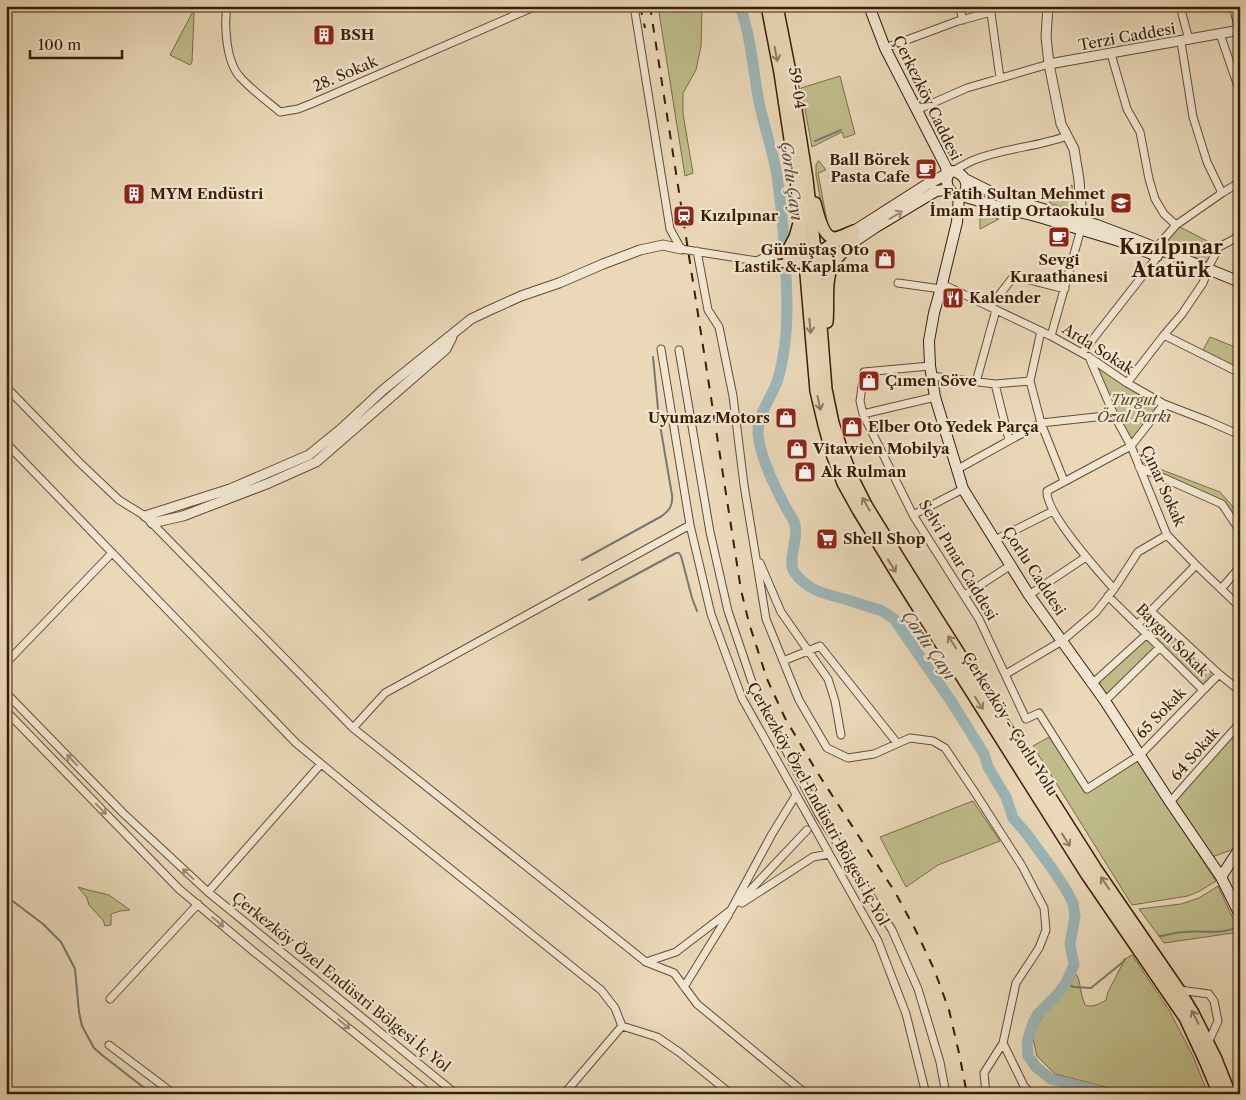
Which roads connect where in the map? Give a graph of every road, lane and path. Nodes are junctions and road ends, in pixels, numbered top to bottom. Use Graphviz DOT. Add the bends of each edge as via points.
graph roads {
  1 [pos="227,6"];
  2 [pos="536,6"];
  3 [pos="634,6"];
  4 [pos="767,6"];
  5 [pos="777,6"];
  6 [pos="869,6"];
  7 [pos="959,6"];
  8 [pos="1048,6"];
  9 [pos="1180,6"];
  10 [pos="1233,6"];
  11 [pos="990,9"];
  12 [pos="963,20"];
  13 [pos="1239,30"];
  14 [pos="1220,34"];
  15 [pos="1185,41"];
  16 [pos="885,48"];
  17 [pos="1111,54"];
  18 [pos="1049,64"];
  19 [pos="1000,78"];
  20 [pos="1240,92"];
  21 [pos="917,110"];
  22 [pos="1067,136"];
  23 [pos="974,160"];
  24 [pos="949,171"];
  25 [pos="807,179"];
  26 [pos="965,179"];
  27 [pos="1240,182"];
  28 [pos="1222,192"];
  29 [pos="957,196"];
  30 [pos="800,218"];
  31 [pos="1081,225"];
  32 [pos="1176,225"];
  33 [pos="854,236"];
  34 [pos="1240,236"];
  35 [pos="681,249"];
  36 [pos="697,252"];
  37 [pos="1157,252"];
  38 [pos="810,256"];
  39 [pos="787,258"];
  40 [pos="757,261"];
  41 [pos="1207,272"];
  42 [pos="1240,282"];
  43 [pos="898,283"];
  44 [pos="942,286"];
  45 [pos="1065,289"];
  46 [pos="1240,289"];
  47 [pos="808,290"];
  48 [pos="993,308"];
  49 [pos="1041,331"];
  50 [pos="1051,336"];
  51 [pos="1164,336"];
  52 [pos="661,349"];
  53 [pos="679,350"];
  54 [pos="818,354"];
  55 [pos="1085,355"];
  56 [pos="930,371"];
  57 [pos="1240,373"];
  58 [pos="1030,381"];
  59 [pos="976,382"];
  60 [pos="1127,383"];
  61 [pos="995,384"];
  62 [pos="6,387"];
  63 [pos="935,396"];
  64 [pos="1164,404"];
  65 [pos="863,414"];
  66 [pos="1114,415"];
  67 [pos="1041,423"];
  68 [pos="1240,435"];
  69 [pos="1009,440"];
  70 [pos="6,444"];
  71 [pos="1131,446"];
  72 [pos="1140,467"];
  73 [pos="956,470"];
  74 [pos="1064,481"];
  75 [pos="963,489"];
  76 [pos="1053,511"];
  77 [pos="913,516"];
  78 [pos="148,519"];
  79 [pos="690,525"];
  80 [pos="1240,531"];
  81 [pos="1167,535"];
  82 [pos="996,540"];
  83 [pos="112,552"];
  84 [pos="756,554"];
  85 [pos="1086,557"];
  86 [pos="1011,565"];
  87 [pos="1196,565"];
  88 [pos="1240,567"];
  89 [pos="1114,589"];
  90 [pos="1221,590"];
  91 [pos="965,595"];
  92 [pos="1029,595"];
  93 [pos="1108,596"];
  94 [pos="1240,607"];
  95 [pos="1151,611"];
  96 [pos="1137,625"];
  97 [pos="1147,634"];
  98 [pos="1062,641"];
  99 [pos="1160,647"];
  100 [pos="808,651"];
  101 [pos="783,661"];
  102 [pos="6,663"];
  103 [pos="1006,674"];
  104 [pos="1219,674"];
  105 [pos="1093,683"];
  106 [pos="1203,690"];
  107 [pos="1240,691"];
  108 [pos="6,693"];
  109 [pos="1105,701"];
  110 [pos="6,711"];
  111 [pos="1240,724"];
  112 [pos="353,728"];
  113 [pos="841,735"];
  114 [pos="897,743"];
  115 [pos="1140,755"];
  116 [pos="321,764"];
  117 [pos="1087,789"];
  118 [pos="796,795"];
  119 [pos="1170,802"];
  120 [pos="807,830"];
  121 [pos="1240,848"];
  122 [pos="829,854"];
  123 [pos="1221,877"];
  124 [pos="208,892"];
  125 [pos="198,904"];
  126 [pos="731,910"];
  127 [pos="1239,914"];
  128 [pos="646,962"];
  129 [pos="684,987"];
  130 [pos="1179,990"];
  131 [pos="110,999"];
  132 [pos="622,1026"];
  133 [pos="1208,1043"];
  134 [pos="1002,1044"];
  135 [pos="109,1045"];
  136 [pos="174,1094"];
  137 [pos="430,1094"];
  138 [pos="456,1094"];
  139 [pos="564,1094"];
  140 [pos="730,1094"];
  141 [pos="806,1094"];
  142 [pos="926,1094"];
  143 [pos="946,1094"];
  144 [pos="986,1094"];
  145 [pos="1031,1094"];
  146 [pos="1219,1094"];
  147 [pos="1230,1094"];
  1 -- 2 [label="street, 28. Sokak" via="228,46 233,66 240,77 280,112 298,109"];
  3 -- 35 [label="street" via="670,229"];
  4 -- 30 [label="main road, 59-04 / 59-04, one-way" via="780,73"];
  5 -- 25 [label="main road, 59-04"];
  6 -- 16 [label="main road, Çerkezköy Caddesi"];
  7 -- 12 [label="street"];
  8 -- 18 [label="street" via="1046,37"];
  9 -- 15 [label="street"];
  10 -- 13 [label="street"];
  11 -- 12 [label="street"];
  11 -- 19 [label="street"];
  12 -- 16 [label="street"];
  13 -- 14 [label="street, Terzi Caddesi"];
  14 -- 15 [label="street, Terzi Caddesi"];
  14 -- 20 [label="street"];
  15 -- 17 [label="street, Terzi Caddesi"];
  15 -- 28 [label="street" via="1193,117 1207,162"];
  16 -- 21 [label="main road, Çerkezköy Caddesi"];
  17 -- 18 [label="street, Terzi Caddesi"];
  17 -- 32 [label="street" via="1127,109 1140,132 1155,200"];
  18 -- 19 [label="street"];
  18 -- 22 [label="street" via="1061,124"];
  19 -- 21 [label="street" via="967,88"];
  21 -- 24 [label="main road, Çerkezköy Caddesi"];
  22 -- 23 [label="street"];
  22 -- 31 [label="street" via="1074,149 1079,180"];
  23 -- 24 [label="street"];
  23 -- 26 [label="street" via="966,168"];
  24 -- 26 [label="main road" via="959,173"];
  24 -- 29 [label="main road" via="946,182"];
  24 -- 33 [label="main road"];
  25 -- 33 [label="main road" via="825,234 835,238"];
  25 -- 38 [label="main road, 59-04"];
  26 -- 29 [label="main road" via="966,190"];
  26 -- 31 [label="main road" via="999,196"];
  27 -- 28 [label="street"];
  28 -- 32 [label="street"];
  29 -- 31 [label="main road"];
  33 -- 29 [label="main road, one-way" via="936,191 944,190"];
  29 -- 44 [label="main road, Çorlu Caddesi" via="958,222"];
  30 -- 38 [label="main road, 59-04 / 59-04"];
  30 -- 39 [label="main road"];
  31 -- 37 [label="main road"];
  31 -- 45 [label="street"];
  32 -- 37 [label="street"];
  33 -- 38 [label="main road" via="826,260"];
  33 -- 54 [label="main road" via="830,271 827,319"];
  34 -- 41 [label="street" via="1220,247"];
  35 -- 36 [label="street"];
  35 -- 78 [label="street" via="663,244 632,253 471,319 309,455"];
  36 -- 40 [label="street"];
  36 -- 84 [label="street" via="708,310 719,328 733,396"];
  37 -- 41 [label="main road"];
  37 -- 55 [label="street"];
  38 -- 39 [label="main road"];
  38 -- 47 [label="main road, 59-04 / 59-04"];
  38 -- 54 [label="main road, 59-04"];
  39 -- 40 [label="street" via="766,256"];
  39 -- 40 [label="street" via="768,265"];
  39 -- 47 [label="main road"];
  41 -- 42 [label="main road"];
  41 -- 46 [label="main road"];
  41 -- 51 [label="street" via="1203,283"];
  43 -- 44 [label="street, Arda Sokak"];
  44 -- 48 [label="street, Arda Sokak"];
  44 -- 56 [label="main road, Çorlu Caddesi" via="929,341"];
  45 -- 48 [label="street" via="1014,276"];
  45 -- 50 [label="street"];
  47 -- 54 [label="main road, 59-04 / 59-04, one-way"];
  48 -- 49 [label="street, Arda Sokak"];
  48 -- 59 [label="street"];
  49 -- 50 [label="street, Arda Sokak"];
  49 -- 58 [label="street"];
  50 -- 55 [label="street, Arda Sokak"];
  51 -- 57 [label="street"];
  51 -- 60 [label="street"];
  52 -- 79 [label="street, Çerkezköy Özel Endüstri Bölgesi İç Yol"];
  53 -- 143 [label="street, Çerkezköy Özel Endüstri Bölgesi İç Yol" via="710,532 728,611 754,688 818,813 892,930 918,989"];
  130 -- 54 [label="main road, 59-04, one-way" via="1096,870 866,505 842,451"];
  54 -- 146 [label="main road, Çerkezköy - Çorlu Yolu / 59-04, one-way" via="816,391 843,483 1087,875 1184,1018"];
  55 -- 60 [label="street, Arda Sokak"];
  55 -- 66 [label="street, Çınar Sokak"];
  56 -- 59 [label="street"];
  56 -- 63 [label="main road, Çorlu Caddesi"];
  56 -- 65 [label="street, Selvi Pınar Caddesi" via="864,372 860,401"];
  58 -- 61 [label="street"];
  58 -- 67 [label="street"];
  59 -- 61 [label="street"];
  60 -- 64 [label="street, Arda Sokak"];
  61 -- 69 [label="street"];
  62 -- 78 [label="street" via="119,500"];
  63 -- 65 [label="street"];
  63 -- 73 [label="main road, Çorlu Caddesi"];
  64 -- 68 [label="street, Arda Sokak"];
  64 -- 71 [label="street"];
  65 -- 77 [label="street, Selvi Pınar Caddesi"];
  66 -- 67 [label="street"];
  66 -- 71 [label="street, Çınar Sokak"];
  67 -- 69 [label="street"];
  67 -- 74 [label="street"];
  69 -- 73 [label="street"];
  70 -- 83 [label="street"];
  71 -- 72 [label="street, Çınar Sokak"];
  71 -- 74 [label="street"];
  72 -- 80 [label="street" via="1222,504"];
  72 -- 81 [label="street, Çınar Sokak"];
  73 -- 75 [label="main road, Çorlu Caddesi"];
  74 -- 76 [label="street" via="1048,491"];
  75 -- 77 [label="street"];
  75 -- 82 [label="main road, Çorlu Caddesi"];
  76 -- 82 [label="street"];
  76 -- 85 [label="street"];
  77 -- 91 [label="street, Selvi Pınar Caddesi"];
  78 -- 112 [label="street"];
  79 -- 112 [label="street" via="385,693"];
  79 -- 118 [label="street, Çerkezköy Özel Endüstri Bölgesi İç Yol" via="712,614 742,698"];
  81 -- 87 [label="street, Çınar Sokak"];
  81 -- 89 [label="street" via="1138,552"];
  82 -- 86 [label="main road, Çorlu Caddesi"];
  83 -- 102 [label="street"];
  83 -- 116 [label="street" via="296,743"];
  84 -- 100 [label="street" via="781,612"];
  84 -- 101 [label="street" via="766,619"];
  85 -- 89 [label="street"];
  85 -- 92 [label="street"];
  86 -- 91 [label="street"];
  86 -- 92 [label="main road, Çorlu Caddesi"];
  87 -- 90 [label="street, Çınar Sokak"];
  87 -- 95 [label="street"];
  88 -- 90 [label="street"];
  89 -- 93 [label="street"];
  90 -- 94 [label="street, Çınar Sokak"];
  91 -- 103 [label="street, Selvi Pınar Caddesi"];
  92 -- 98 [label="main road, Çorlu Caddesi"];
  93 -- 96 [label="street, Baygın Sokak"];
  93 -- 98 [label="street" via="1096,612"];
  95 -- 96 [label="street"];
  95 -- 104 [label="street"];
  96 -- 97 [label="street, Baygın Sokak"];
  97 -- 99 [label="street, Baygın Sokak"];
  97 -- 105 [label="street"];
  98 -- 103 [label="street"];
  98 -- 105 [label="main road, Çorlu Caddesi"];
  99 -- 106 [label="street, Baygın Sokak"];
  99 -- 109 [label="street"];
  100 -- 101 [label="street"];
  100 -- 113 [label="street" via="828,679"];
  100 -- 114 [label="street" via="820,646"];
  101 -- 114 [label="street" via="799,700 827,748 848,758 874,754"];
  103 -- 117 [label="street, Selvi Pınar Caddesi" via="1026,719 1038,713"];
  104 -- 106 [label="street, Baygın Sokak"];
  104 -- 107 [label="street, Baygın Sokak"];
  105 -- 109 [label="main road, Çorlu Caddesi"];
  106 -- 115 [label="street, 65 Sokak"];
  124 -- 108 [label="street, Çerkezköy Özel Endüstri Bölgesi İç Yol, one-way" via="123,813"];
  109 -- 115 [label="main road, Çorlu Caddesi"];
  110 -- 125 [label="street, Çerkezköy Özel Endüstri Bölgesi İç Yol, one-way" via="179,889"];
  111 -- 119 [label="street, 64 Sokak"];
  112 -- 128 [label="street"];
  114 -- 134 [label="street" via="910,738 933,741 945,748 1022,866 1044,908 1046,930 1039,948 1016,983"];
  115 -- 117 [label="street, 65 Sokak"];
  115 -- 119 [label="main road, Çorlu Caddesi"];
  116 -- 124 [label="street, Çerkezköy Özel Endüstri Bölgesi İç Yol"];
  116 -- 132 [label="street" via="601,990 616,1008"];
  118 -- 122 [label="street, Çerkezköy Özel Endüstri Bölgesi İç Yol"];
  118 -- 126 [label="street"];
  119 -- 123 [label="main road, Çorlu Caddesi"];
  120 -- 126 [label="street"];
  121 -- 123 [label="main road"];
  122 -- 126 [label="street" via="813,857"];
  122 -- 142 [label="street, Çerkezköy Özel Endüstri Bölgesi İç Yol" via="878,941 906,1014"];
  123 -- 127 [label="main road, Çorlu Caddesi"];
  124 -- 138 [label="street, Çerkezköy Özel Endüstri Bölgesi İç Yol"];
  125 -- 131 [label="street"];
  125 -- 137 [label="street, Çerkezköy Özel Endüstri Bölgesi İç Yol, one-way"];
  126 -- 128 [label="street" via="676,952"];
  126 -- 129 [label="street"];
  128 -- 129 [label="street" via="674,973"];
  129 -- 141 [label="street" via="697,1004"];
  133 -- 130 [label="main road, 59-04, one-way"];
  130 -- 133 [label="street" via="1209,994 1214,1001 1218,1021"];
  132 -- 139 [label="street"];
  132 -- 140 [label="street" via="657,1037"];
  133 -- 147 [label="main road, 59-04"];
  134 -- 144 [label="street" via="984,1073"];
  134 -- 145 [label="street"];
  135 -- 136 [label="street"];
}
